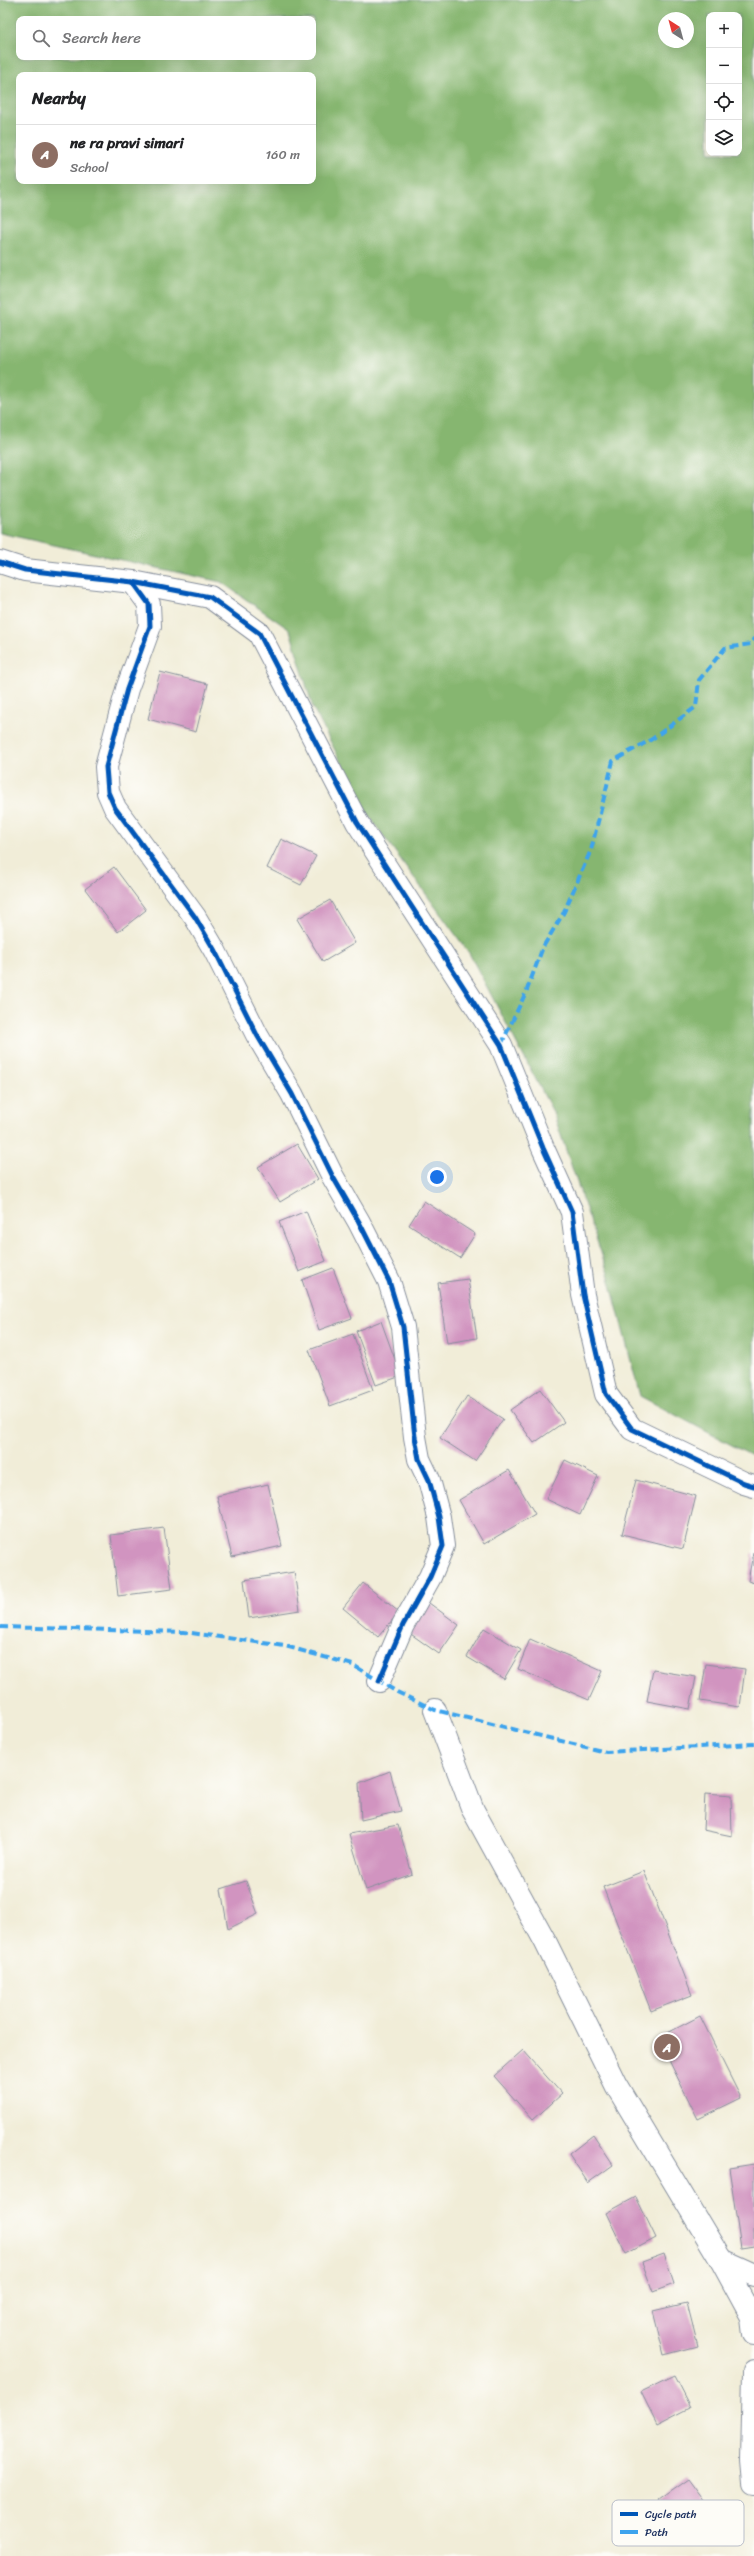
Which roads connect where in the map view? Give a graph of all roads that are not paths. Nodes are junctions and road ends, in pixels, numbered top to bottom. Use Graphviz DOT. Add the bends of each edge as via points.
graph roads {
  1 [pos="0,562"];
  2 [pos="133,582"];
  3 [pos="754,1486"];
  4 [pos="379,1681"];
  5 [pos="435,1710"];
  6 [pos="721,2260"];
  7 [pos="754,2275"];
  8 [pos="754,2334"];
  9 [pos="754,2372"];
  10 [pos="754,2483"];
  1 -- 2 [label="street" via="25,570"];
  2 -- 3 [label="street" via="210,597 259,633 357,822 501,1045 572,1212 582,1295 606,1394 632,1429"];
  2 -- 4 [label="street" via="149,604 150,626 111,743 106,767 108,792 115,808 195,917 215,951 257,1035 292,1094 333,1178 389,1281 403,1327 417,1451 439,1516 443,1546 430,1577 403,1625"];
  5 -- 6 [label="street" via="473,1810 545,1941 616,2085"];
  6 -- 7 [label="street"];
  6 -- 8 [label="street" via="752,2317"];
  9 -- 10 [label="street"];
}
